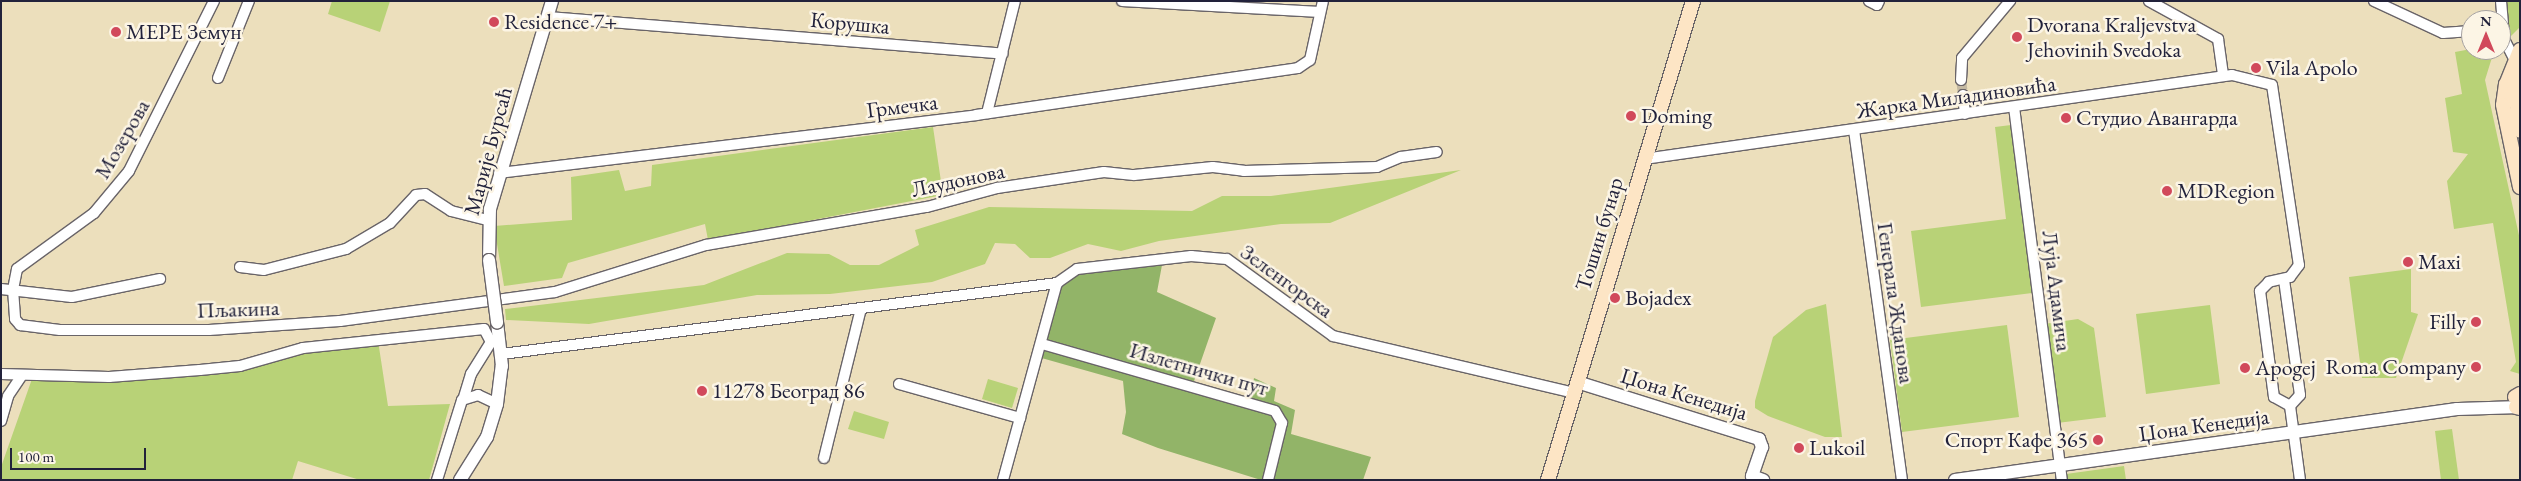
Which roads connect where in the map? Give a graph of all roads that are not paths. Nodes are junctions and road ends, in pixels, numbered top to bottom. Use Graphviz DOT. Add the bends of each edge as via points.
graph roads {
  1 [pos="214,1"];
  2 [pos="248,1"];
  3 [pos="552,1"];
  4 [pos="1015,1"];
  5 [pos="1122,1"];
  6 [pos="1693,1"];
  7 [pos="2010,1"];
  8 [pos="2148,1"];
  9 [pos="2374,1"];
  10 [pos="1321,6"];
  11 [pos="547,17"];
  12 [pos="2461,32"];
  13 [pos="1002,54"];
  14 [pos="2516,60"];
  15 [pos="2223,76"];
  16 [pos="218,78"];
  17 [pos="1961,80"];
  18 [pos="1962,95"];
  19 [pos="2014,107"];
  20 [pos="987,113"];
  21 [pos="1965,114"];
  22 [pos="1854,130"];
  23 [pos="2520,131"];
  24 [pos="1437,152"];
  25 [pos="1644,159"];
  26 [pos="499,173"];
  27 [pos="2520,187"];
  28 [pos="488,220"];
  29 [pos="240,268"];
  30 [pos="160,280"];
  31 [pos="2284,280"];
  32 [pos="1057,283"];
  33 [pos="1,289"];
  34 [pos="12,289"];
  35 [pos="493,299"];
  36 [pos="861,308"];
  37 [pos="1042,344"];
  38 [pos="502,354"];
  39 [pos="1,374"];
  40 [pos="22,375"];
  41 [pos="899,384"];
  42 [pos="1575,388"];
  43 [pos="464,397"];
  44 [pos="2518,401"];
  45 [pos="497,404"];
  46 [pos="2290,406"];
  47 [pos="1020,418"];
  48 [pos="1,421"];
  49 [pos="2293,433"];
  50 [pos="824,458"];
  51 [pos="2060,465"];
  52 [pos="1756,479"];
  53 [pos="438,480"];
  54 [pos="460,480"];
  55 [pos="1003,480"];
  56 [pos="1268,480"];
  57 [pos="1548,480"];
  58 [pos="1902,480"];
  59 [pos="1955,480"];
  60 [pos="2062,480"];
  61 [pos="2300,480"];
  1 -- 34 [label="street, Мозерова" via="129,172 94,213 23,262"];
  2 -- 16 [label="street"];
  3 -- 11 [label="street, Марије Бурсаћ"];
  4 -- 13 [label="street"];
  5 -- 10 [label="street"];
  6 -- 25 [label="main road, Тошин бунар"];
  7 -- 17 [label="street" via="1962,58"];
  8 -- 15 [label="street" via="2215,36"];
  9 -- 12 [label="street" via="2443,33"];
  10 -- 20 [label="street, Грмечка" via="1307,64"];
  11 -- 13 [label="street, Корушка"];
  11 -- 26 [label="street, Марије Бурсаћ"];
  13 -- 20 [label="street"];
  14 -- 23 [label="main road"];
  14 -- 27 [label="main road" via="2503,105"];
  15 -- 19 [label="street, Жарка Миладиновића"];
  15 -- 31 [label="street, Жарка Миладиновића" via="2272,85 2299,265 2295,274"];
  18 -- 21 [label="street"];
  19 -- 21 [label="street, Жарка Миладиновића"];
  19 -- 51 [label="street, Луја Адамича"];
  20 -- 26 [label="street, Грмечка"];
  21 -- 22 [label="street, Жарка Миладиновића"];
  22 -- 25 [label="street, Жарка Миладиновића"];
  22 -- 58 [label="street, Генерала Жданова"];
  24 -- 35 [label="street, Лаудонова" via="1401,157 1377,167 1244,171 1213,167 1134,175 1104,172 997,188 927,207 706,245 628,266 568,289"];
  25 -- 42 [label="main road, Тошин бунар"];
  26 -- 28 [label="street, Марије Бурсаћ"];
  28 -- 29 [label="street" via="451,211 425,194 416,195 385,227 346,249 264,270"];
  28 -- 38 [label="street, Марије Бурсаћ, bridge" via="489,260"];
  30 -- 34 [label="street" via="72,297 35,296"];
  31 -- 46 [label="street" via="2300,395"];
  31 -- 46 [label="street" via="2269,282 2260,291 2274,397"];
  32 -- 36 [label="street"];
  32 -- 37 [label="street"];
  32 -- 42 [label="street, Зеленгорска" via="1077,269 1098,266 1191,256 1226,259 1333,336"];
  33 -- 34 [label="street"];
  34 -- 35 [label="street, Пљакина" via="15,319 20,325 60,330 295,326"];
  36 -- 38 [label="street"];
  36 -- 50 [label="street"];
  37 -- 47 [label="street"];
  37 -- 56 [label="street, Излетнички пут" via="1275,411 1282,423"];
  38 -- 45 [label="street, Марије Бурсаћ"];
  39 -- 40 [label="street"];
  40 -- 43 [label="street" via="109,377 240,366 303,348 484,329 491,342 471,374"];
  40 -- 48 [label="street" via="8,396"];
  41 -- 47 [label="street"];
  42 -- 52 [label="street, Џона Кенедија" via="1759,439 1762,447"];
  42 -- 57 [label="main road, Тошин бунар"];
  43 -- 45 [label="street" via="478,395"];
  43 -- 53 [label="street"];
  44 -- 49 [label="street, Џона Кенедија"];
  45 -- 54 [label="street, Марије Бурсаћ" via="486,437"];
  46 -- 49 [label="street"];
  47 -- 55 [label="street"];
  49 -- 51 [label="street, Џона Кенедија"];
  49 -- 61 [label="street"];
  51 -- 59 [label="street, Џона Кенедија"];
  51 -- 60 [label="street, Луја Адамича"];
}
